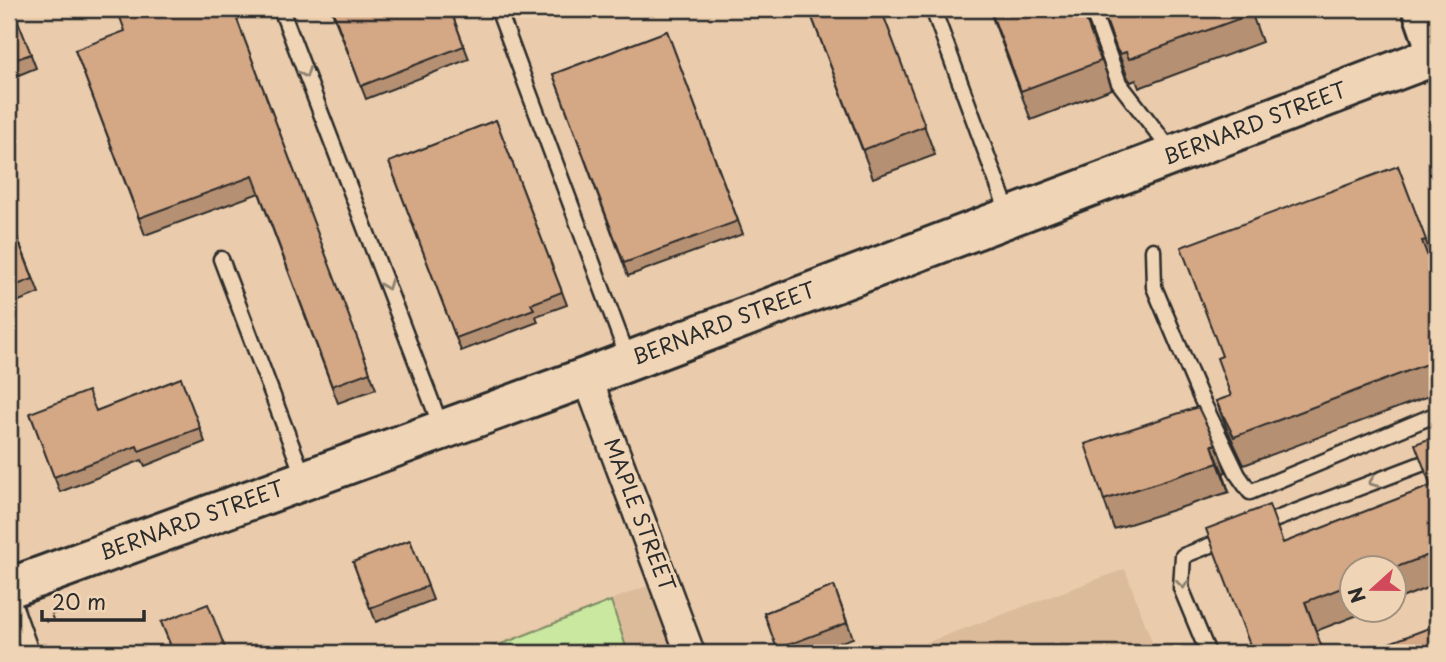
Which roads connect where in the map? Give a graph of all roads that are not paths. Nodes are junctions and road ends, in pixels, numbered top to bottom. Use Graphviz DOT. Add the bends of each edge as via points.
graph roads {
  1 [pos="281,9"];
  2 [pos="498,9"];
  3 [pos="933,9"];
  4 [pos="1092,9"];
  5 [pos="1422,9"];
  6 [pos="1437,54"];
  7 [pos="1174,155"];
  8 [pos="1009,217"];
  9 [pos="1153,250"];
  10 [pos="221,259"];
  11 [pos="629,360"];
  12 [pos="587,377"];
  13 [pos="1437,414"];
  14 [pos="442,429"];
  15 [pos="1437,458"];
  16 [pos="304,480"];
  17 [pos="9,588"];
  18 [pos="9,611"];
  19 [pos="24,653"];
  20 [pos="690,653"];
  21 [pos="1208,653"];
  1 -- 14 [label="lane, one-way"];
  2 -- 11 [label="lane"];
  3 -- 8 [label="lane"];
  4 -- 7 [label="lane" via="1119,83"];
  5 -- 6 [label="street"];
  6 -- 7 [label="street, BERNARD STREET"];
  7 -- 8 [label="street, BERNARD STREET"];
  8 -- 11 [label="street, BERNARD STREET"];
  9 -- 13 [label="lane" via="1154,287 1200,396 1250,492"];
  10 -- 16 [label="lane"];
  11 -- 12 [label="street, BERNARD STREET"];
  12 -- 14 [label="street, BERNARD STREET"];
  12 -- 20 [label="street, MAPLE STREET"];
  14 -- 16 [label="street, BERNARD STREET"];
  15 -- 21 [label="lane, one-way" via="1183,556 1181,587"];
  16 -- 17 [label="street, BERNARD STREET"];
  18 -- 19 [label="street"];
}
